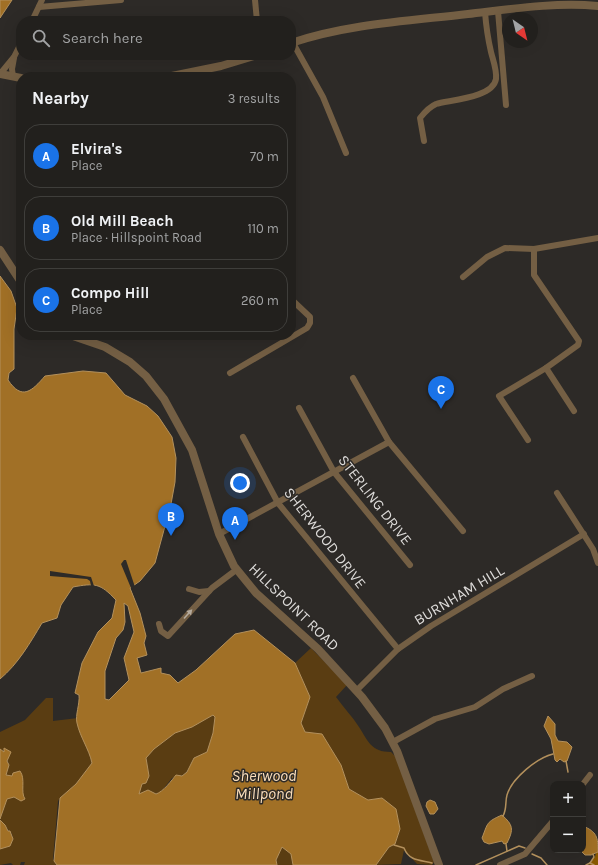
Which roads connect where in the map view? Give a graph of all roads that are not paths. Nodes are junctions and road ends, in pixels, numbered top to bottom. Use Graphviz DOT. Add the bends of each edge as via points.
graph roads {
  1 [pos="42,0"];
  2 [pos="121,0"];
  3 [pos="255,0"];
  4 [pos="598,6"];
  5 [pos="39,7"];
  6 [pos="498,11"];
  7 [pos="486,12"];
  8 [pos="34,16"];
  9 [pos="257,16"];
  10 [pos="296,42"];
  11 [pos="296,50"];
  12 [pos="16,53"];
  13 [pos="14,57"];
  14 [pos="241,60"];
  15 [pos="192,72"];
  16 [pos="0,74"];
  17 [pos="16,75"];
  18 [pos="16,77"];
  19 [pos="506,105"];
  20 [pos="424,141"];
  21 [pos="346,153"];
  22 [pos="598,238"];
  23 [pos="534,249"];
  24 [pos="0,250"];
  25 [pos="16,274"];
  26 [pos="463,277"];
  27 [pos="296,304"];
  28 [pos="296,334"];
  29 [pos="85,340"];
  30 [pos="286,340"];
  31 [pos="546,368"];
  32 [pos="230,373"];
  33 [pos="353,378"];
  34 [pos="299,408"];
  35 [pos="574,411"];
  36 [pos="243,436"];
  37 [pos="528,440"];
  38 [pos="389,442"];
  39 [pos="334,472"];
  40 [pos="557,493"];
  41 [pos="278,503"];
  42 [pos="463,531"];
  43 [pos="219,534"];
  44 [pos="584,534"];
  45 [pos="598,563"];
  46 [pos="410,565"];
  47 [pos="236,570"];
  48 [pos="189,589"];
  49 [pos="209,591"];
  50 [pos="159,624"];
  51 [pos="398,650"];
  52 [pos="532,676"];
  53 [pos="356,691"];
  54 [pos="393,742"];
  55 [pos="590,775"];
  56 [pos="585,781"];
  57 [pos="550,825"];
  58 [pos="439,865"];
  59 [pos="500,865"];
  1 -- 5 [label="street"];
  2 -- 5 [label="street"];
  3 -- 9 [label="street"];
  4 -- 6 [label="street" via="562,5"];
  5 -- 8 [label="street"];
  6 -- 7 [label="street"];
  6 -- 19 [label="street"];
  7 -- 10 [label="street" via="357,26"];
  7 -- 20 [label="street" via="496,79 494,84 474,96 428,108 420,118"];
  11 -- 21 [label="street" via="323,97"];
  12 -- 13 [label="street"];
  13 -- 16 [label="street"];
  13 -- 17 [label="street" via="12,69"];
  14 -- 15 [label="street"];
  16 -- 18 [label="street"];
  22 -- 23 [label="street"];
  23 -- 26 [label="street" via="505,248 497,251"];
  23 -- 31 [label="street" via="534,275 579,341 578,345"];
  24 -- 25 [label="street"];
  27 -- 28 [label="street" via="310,317 307,328"];
  29 -- 43 [label="street, HILLSPOINT ROAD" via="122,356 157,390 192,450"];
  30 -- 32 [label="street"];
  31 -- 35 [label="street"];
  31 -- 37 [label="street" via="500,396"];
  33 -- 38 [label="street"];
  34 -- 39 [label="street, STERLING DRIVE"];
  36 -- 41 [label="street, SHERWOOD DRIVE"];
  38 -- 39 [label="street"];
  38 -- 42 [label="street"];
  39 -- 41 [label="street"];
  39 -- 46 [label="street, STERLING DRIVE"];
  40 -- 44 [label="street"];
  41 -- 43 [label="street"];
  41 -- 51 [label="street, SHERWOOD DRIVE"];
  43 -- 47 [label="street, HILLSPOINT ROAD"];
  44 -- 45 [label="street"];
  44 -- 51 [label="street, BURNHAM HILL" via="431,626"];
  47 -- 49 [label="street"];
  47 -- 53 [label="street, HILLSPOINT ROAD" via="256,593 313,644"];
  48 -- 49 [label="street"];
  50 -- 49 [label="street, one-way" via="161,631 168,636"];
  51 -- 53 [label="street, BURNHAM HILL"];
  52 -- 54 [label="street" via="503,689 475,707 435,719"];
  53 -- 54 [label="street, HILLSPOINT ROAD" via="374,712"];
  54 -- 58 [label="street, HILLSPOINT ROAD"];
  55 -- 56 [label="street"];
  57 -- 59 [label="street" via="525,854"];
}
